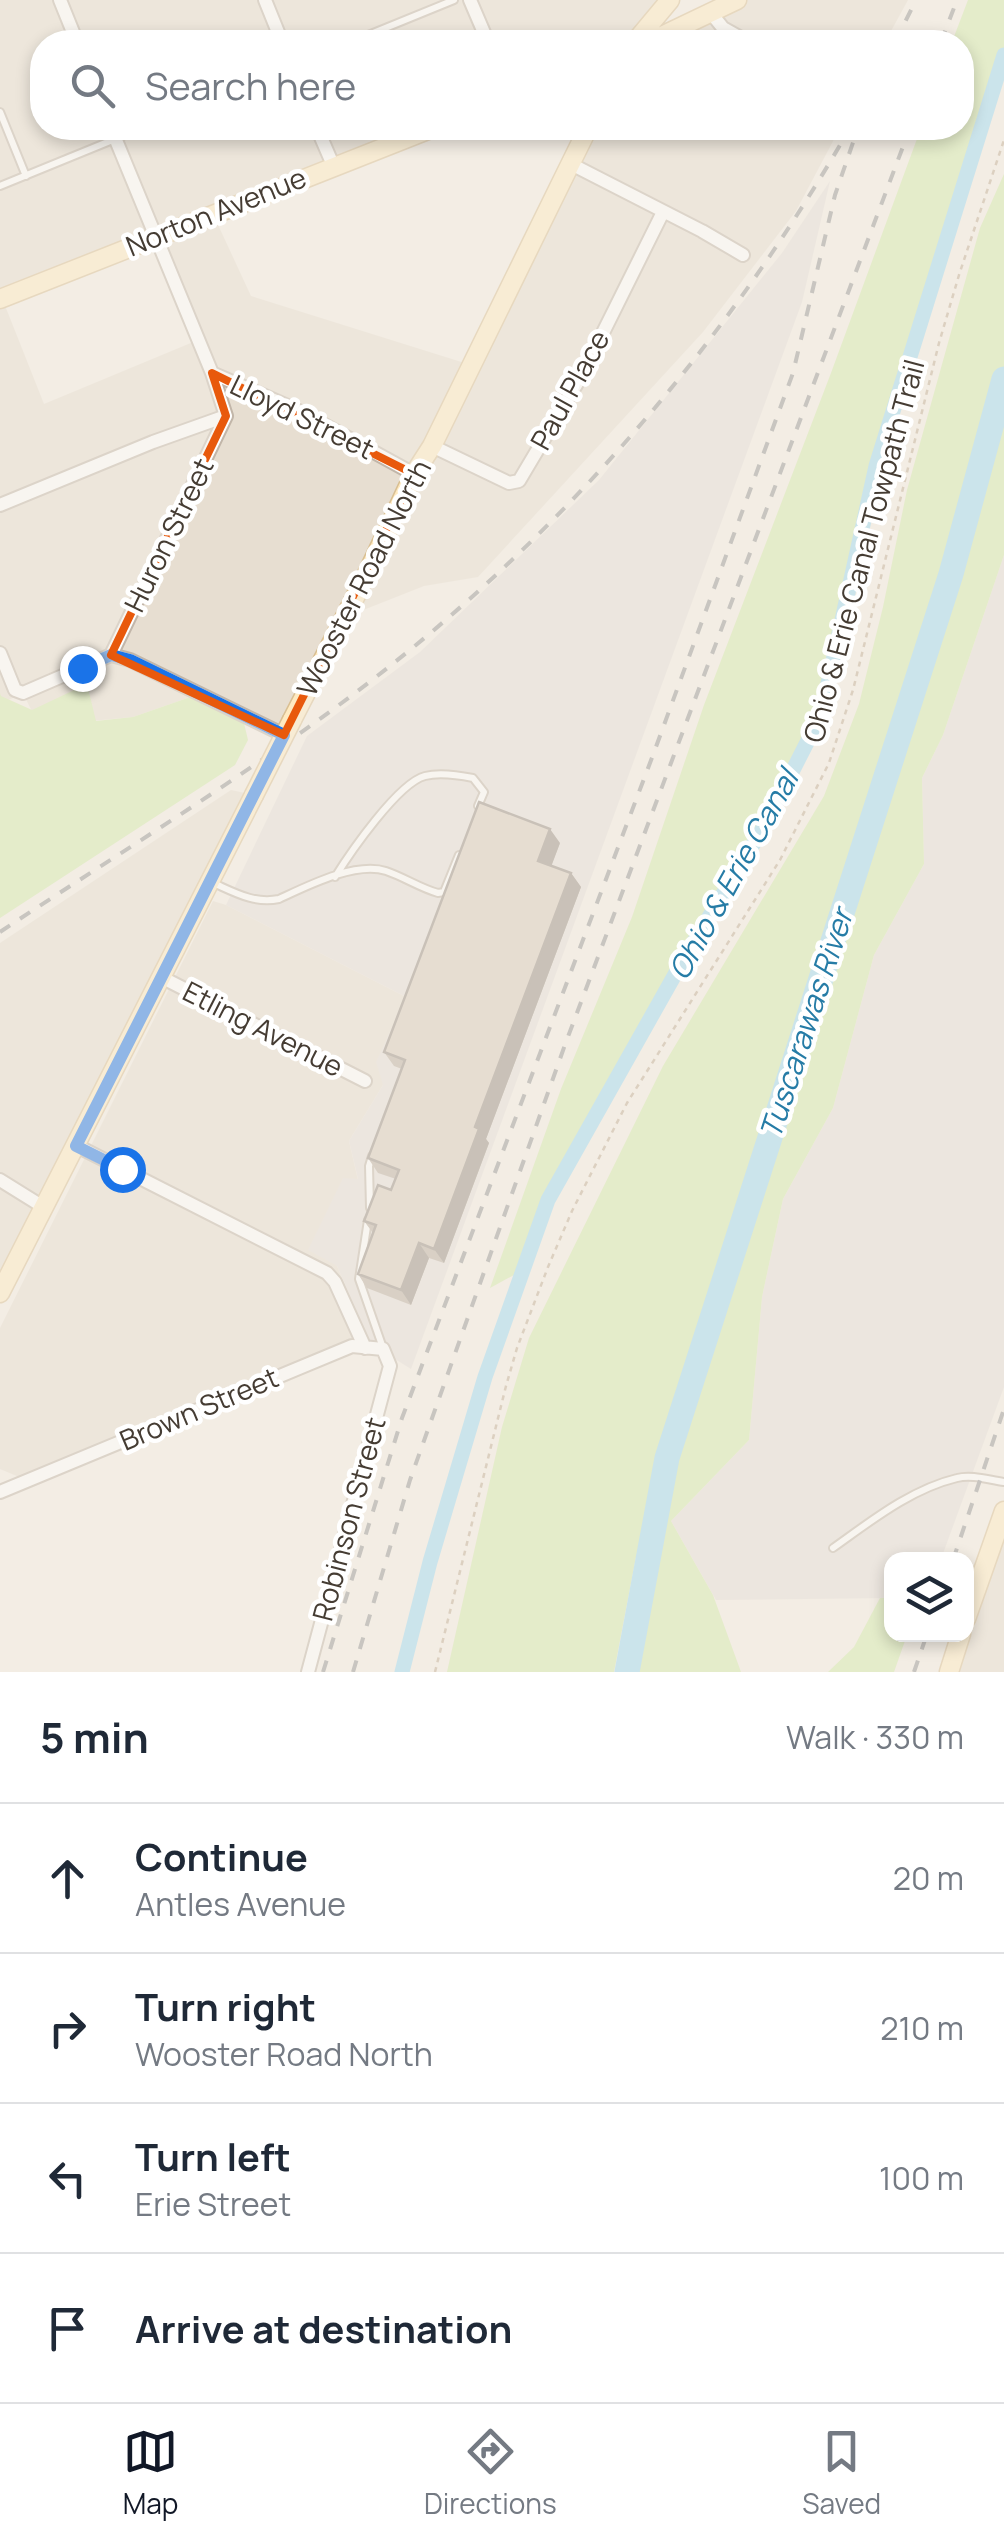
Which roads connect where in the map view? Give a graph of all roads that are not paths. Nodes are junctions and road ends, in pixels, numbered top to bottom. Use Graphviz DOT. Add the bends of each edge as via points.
graph roads {
  1 [pos="60,0"];
  2 [pos="265,0"];
  3 [pos="454,0"];
  4 [pos="470,0"];
  5 [pos="670,0"];
  6 [pos="737,0"];
  7 [pos="711,12"];
  8 [pos="72,30"];
  9 [pos="277,30"];
  10 [pos="380,30"];
  11 [pos="483,30"];
  12 [pos="645,30"];
  13 [pos="674,30"];
  14 [pos="726,30"];
  15 [pos="0,112"];
  16 [pos="99,140"];
  17 [pos="116,140"];
  18 [pos="323,140"];
  19 [pos="400,140"];
  20 [pos="582,140"];
  21 [pos="571,164"];
  22 [pos="334,165"];
  23 [pos="26,176"];
  24 [pos="0,186"];
  25 [pos="664,212"];
  26 [pos="156,235"];
  27 [pos="742,254"];
  28 [pos="0,299"];
  29 [pos="212,373"];
  30 [pos="226,416"];
  31 [pos="432,446"];
  32 [pos="414,474"];
  33 [pos="0,505"];
  34 [pos="0,653"];
  35 [pos="111,655"];
  36 [pos="283,729"];
  37 [pos="478,807"];
  38 [pos="460,854"];
  39 [pos="334,877"];
  40 [pos="210,882"];
  41 [pos="161,977"];
  42 [pos="364,1081"];
  43 [pos="76,1146"];
  44 [pos="374,1150"];
  45 [pos="0,1180"];
  46 [pos="45,1208"];
  47 [pos="0,1294"];
  48 [pos="366,1348"];
  49 [pos="383,1349"];
  50 [pos="1004,1482"];
  51 [pos="0,1492"];
  52 [pos="1004,1511"];
  53 [pos="832,1548"];
  54 [pos="974,1597"];
  55 [pos="959,1642"];
  56 [pos="308,1672"];
  57 [pos="949,1672"];
  1 -- 8 [label="street"];
  2 -- 9 [label="street"];
  3 -- 10 [label="lane"];
  4 -- 11 [label="street"];
  5 -- 12 [label="main road"];
  6 -- 7 [label="main road"];
  7 -- 13 [label="main road"];
  7 -- 14 [label="street"];
  15 -- 23 [label="lane"];
  16 -- 23 [label="lane"];
  17 -- 26 [label="street, Lloyd Street"];
  18 -- 22 [label="street"];
  19 -- 22 [label="main road, Norton Avenue"];
  20 -- 21 [label="main road, Wooster Road North"];
  21 -- 25 [label="street"];
  21 -- 31 [label="main road, Wooster Road North"];
  22 -- 26 [label="main road, Norton Avenue"];
  23 -- 24 [label="lane"];
  25 -- 27 [label="street"];
  25 -- 31 [label="street, Paul Place" via="582,375 518,481 509,483"];
  26 -- 28 [label="main road, Norton Avenue"];
  26 -- 29 [label="street, Lloyd Street"];
  29 -- 30 [label="street"];
  29 -- 32 [label="street, Lloyd Street"];
  30 -- 33 [label="street"];
  30 -- 35 [label="street, Huron Street"];
  31 -- 32 [label="main road, Wooster Road North"];
  32 -- 36 [label="main road, Wooster Road North"];
  34 -- 35 [label="street" via="15,690 23,693"];
  35 -- 36 [label="street"];
  36 -- 40 [label="main road, Wooster Road North, bridge"];
  37 -- 39 [label="lane" via="484,792 473,778 425,776 408,784"];
  38 -- 39 [label="lane" via="438,894 372,868"];
  39 -- 40 [label="lane" via="267,901"];
  40 -- 41 [label="main road, Wooster Road North"];
  41 -- 42 [label="street, Etling Avenue"];
  41 -- 43 [label="main road, Wooster Road North"];
  43 -- 46 [label="main road, Wooster Road North"];
  43 -- 48 [label="street" via="327,1273"];
  44 -- 49 [label="lane" via="359,1279"];
  45 -- 46 [label="street"];
  46 -- 47 [label="main road, Wooster Road North"];
  48 -- 49 [label="street, Brown Street"];
  48 -- 51 [label="street, Brown Street" via="352,1346"];
  49 -- 56 [label="street, Robinson Street" via="390,1366"];
  50 -- 53 [label="lane" via="960,1477 933,1487"];
  52 -- 54 [label="main road"];
  55 -- 57 [label="main road"];
}
